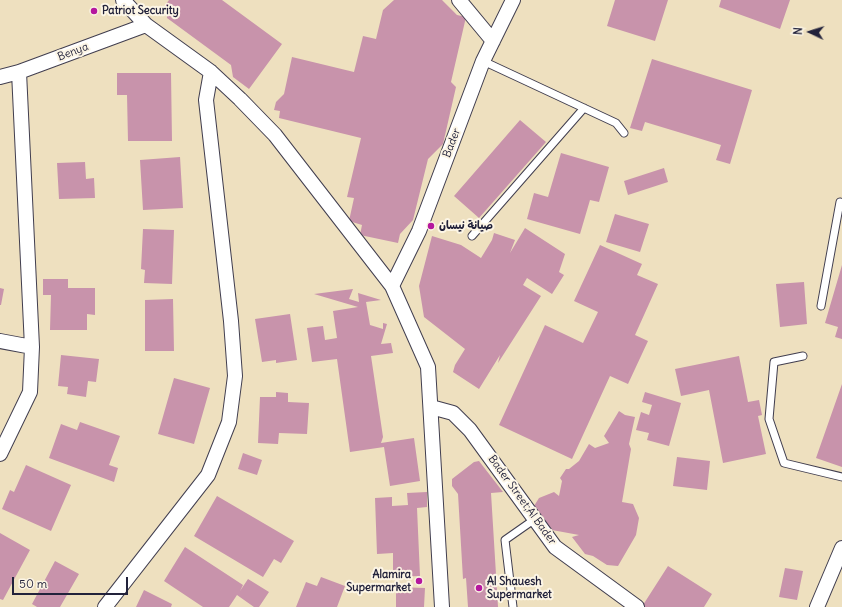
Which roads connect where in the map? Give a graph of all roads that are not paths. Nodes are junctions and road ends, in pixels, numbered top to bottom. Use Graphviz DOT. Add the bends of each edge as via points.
graph roads {
  1 [pos="123,0"];
  2 [pos="459,0"];
  3 [pos="513,0"];
  4 [pos="146,25"];
  5 [pos="493,41"];
  6 [pos="483,61"];
  7 [pos="20,72"];
  8 [pos="211,72"];
  9 [pos="0,77"];
  10 [pos="584,108"];
  11 [pos="624,133"];
  12 [pos="842,203"];
  13 [pos="472,236"];
  14 [pos="392,286"];
  15 [pos="821,306"];
  16 [pos="0,341"];
  17 [pos="32,347"];
  18 [pos="803,356"];
  19 [pos="431,407"];
  20 [pos="0,454"];
  21 [pos="842,477"];
  22 [pos="536,519"];
  23 [pos="842,548"];
  24 [pos="105,607"];
  25 [pos="442,607"];
  26 [pos="513,607"];
  27 [pos="636,607"];
  28 [pos="817,607"];
  1 -- 4 [label="street"];
  2 -- 5 [label="street"];
  3 -- 5 [label="street, Bader"];
  4 -- 7 [label="street, Benya"];
  4 -- 8 [label="street"];
  5 -- 6 [label="street, Bader"];
  6 -- 10 [label="lane"];
  6 -- 14 [label="street, Bader" via="419,231"];
  7 -- 9 [label="street, Benya"];
  7 -- 17 [label="street"];
  8 -- 14 [label="street" via="275,135"];
  8 -- 24 [label="street" via="206,100 235,376 229,422 208,475"];
  10 -- 11 [label="lane" via="616,123"];
  10 -- 13 [label="lane"];
  12 -- 15 [label="lane" via="840,202"];
  14 -- 19 [label="street" via="428,366"];
  16 -- 17 [label="street"];
  17 -- 20 [label="street" via="30,392"];
  18 -- 21 [label="lane" via="774,362 769,419 784,462"];
  19 -- 22 [label="street, Bader Street;Al Bader" via="453,413 470,430"];
  19 -- 25 [label="street"];
  22 -- 26 [label="lane" via="505,540"];
  22 -- 27 [label="street, Bader Street;Al Bader" via="555,547"];
  23 -- 28 [label="street"];
}
